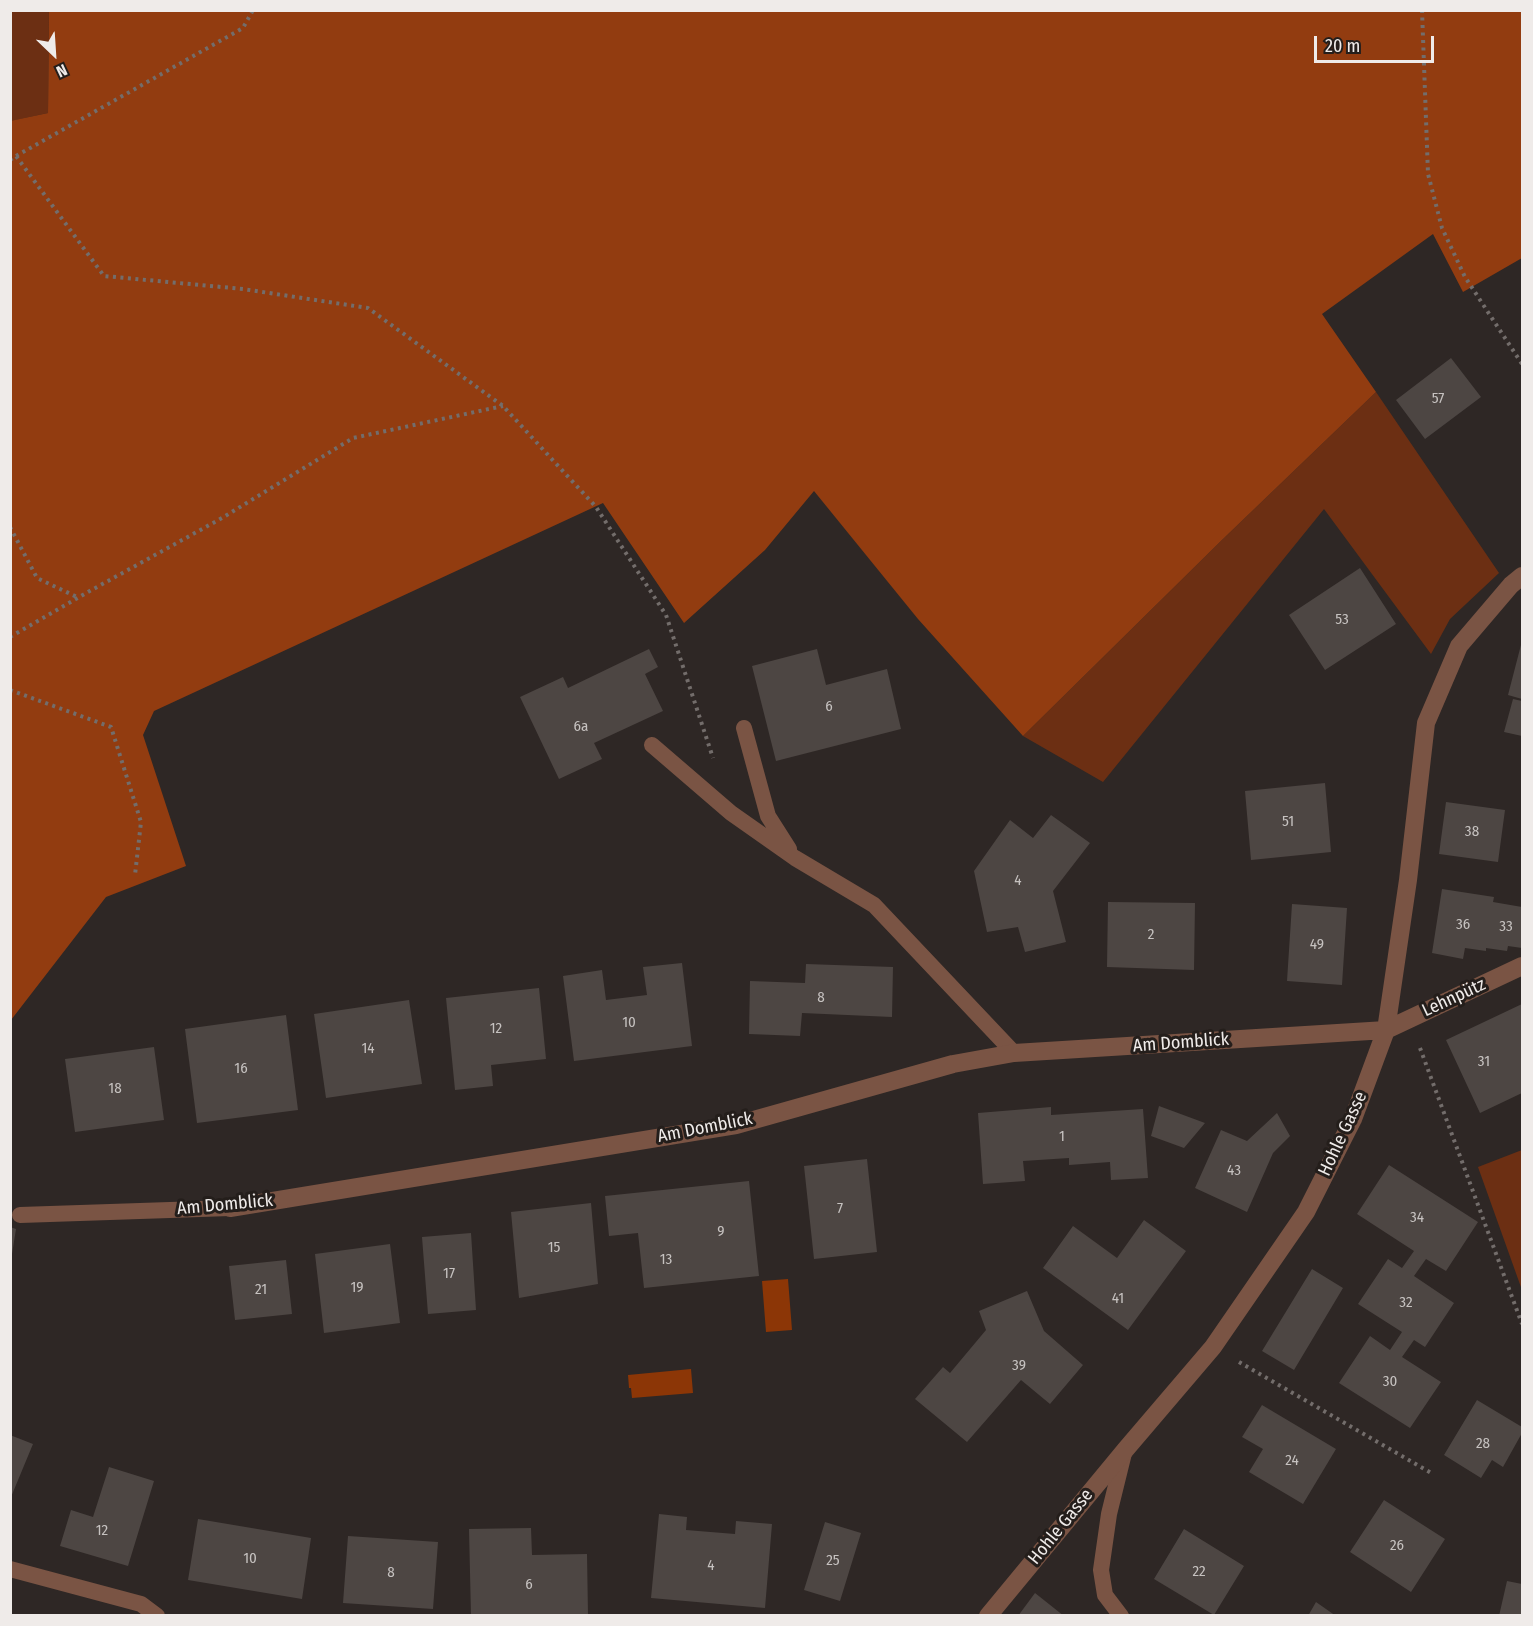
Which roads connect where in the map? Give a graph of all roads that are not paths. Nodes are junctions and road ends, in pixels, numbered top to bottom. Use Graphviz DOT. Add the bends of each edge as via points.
graph roads {
  1 [pos="1522,576"];
  2 [pos="744,728"];
  3 [pos="652,745"];
  4 [pos="795,858"];
  5 [pos="1522,966"];
  6 [pos="1386,1030"];
  7 [pos="1014,1053"];
  8 [pos="230,1208"];
  9 [pos="20,1215"];
  10 [pos="1126,1449"];
  11 [pos="10,1569"];
  12 [pos="157,1616"];
  13 [pos="988,1616"];
  14 [pos="1121,1616"];
  1 -- 6 [label="street, Hohle Gasse" via="1459,646 1426,723"];
  2 -- 4 [label="lane" via="768,816"];
  3 -- 4 [label="lane" via="731,813"];
  4 -- 7 [label="lane" via="874,904"];
  5 -- 6 [label="street, Lehnpütz"];
  6 -- 7 [label="street, Am Domblick"];
  6 -- 10 [label="street, Hohle Gasse" via="1353,1119 1306,1212 1213,1347"];
  7 -- 8 [label="street, Am Domblick" via="952,1064 736,1125"];
  8 -- 9 [label="lane, Am Domblick"];
  10 -- 13 [label="street, Hohle Gasse"];
  10 -- 14 [label="lane" via="1109,1514 1101,1570 1105,1595"];
  11 -- 12 [label="lane" via="141,1604"];
}
